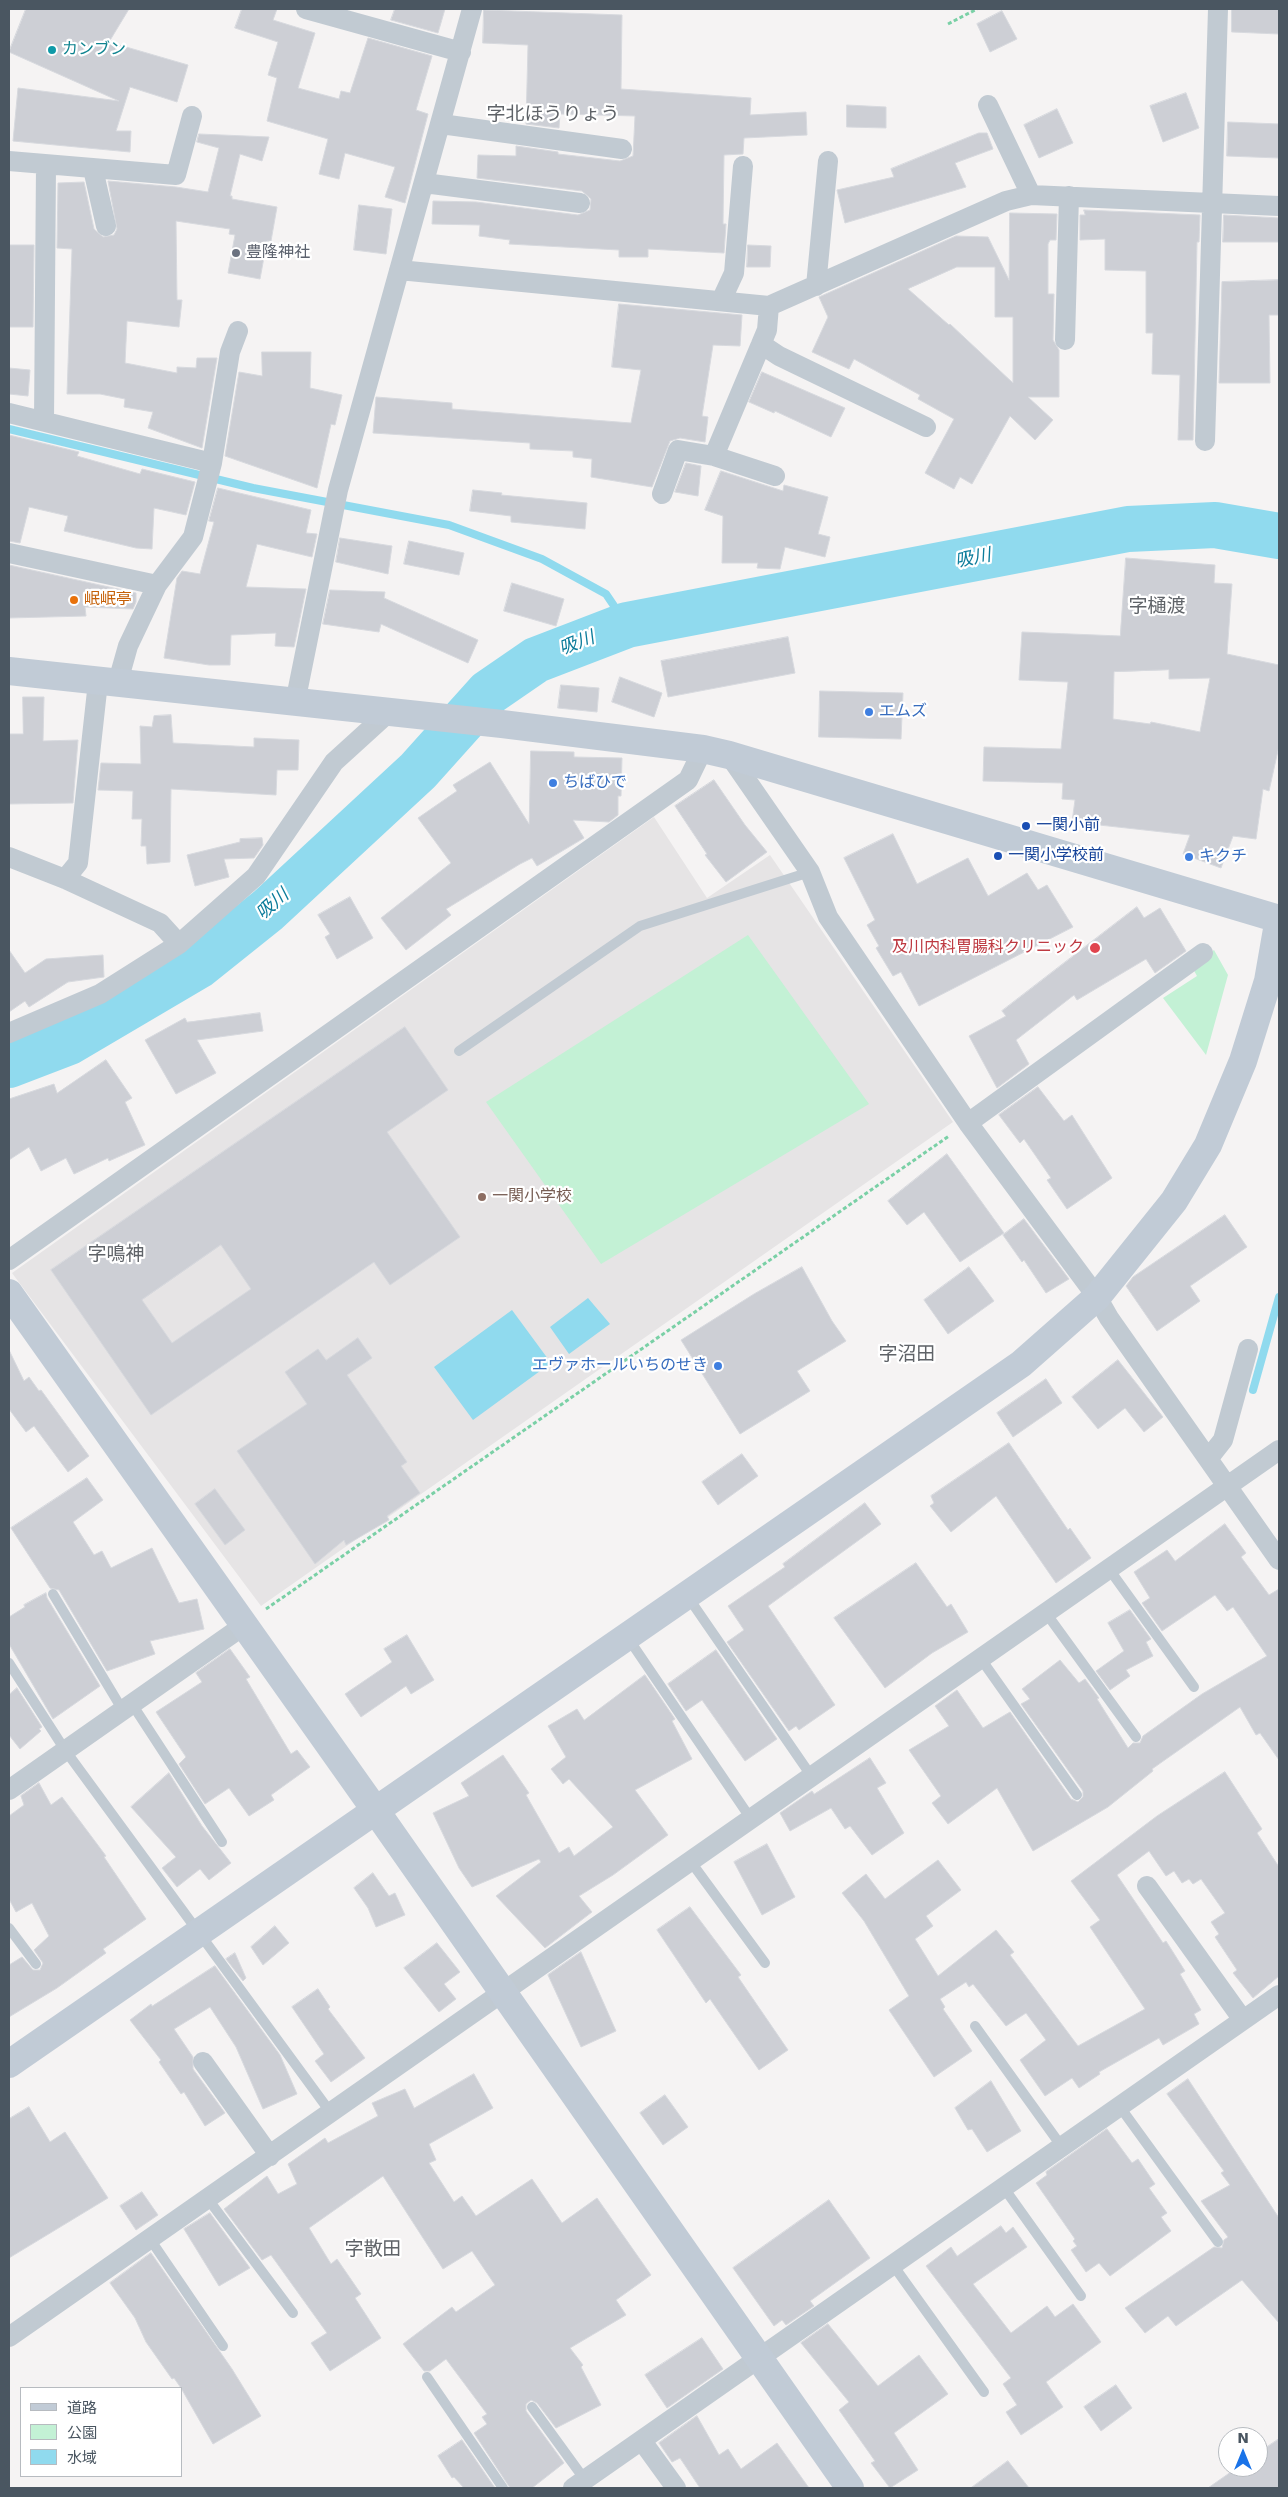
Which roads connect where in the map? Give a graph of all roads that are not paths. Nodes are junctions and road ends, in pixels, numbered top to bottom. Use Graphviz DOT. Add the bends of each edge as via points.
graph roads {
  1 [pos="306,9"];
  2 [pos="472,9"];
  3 [pos="1218,9"];
  4 [pos="461,52"];
  5 [pos="988,105"];
  6 [pos="192,116"];
  7 [pos="441,124"];
  8 [pos="622,149"];
  9 [pos="9,161"];
  10 [pos="828,161"];
  11 [pos="46,165"];
  12 [pos="743,166"];
  13 [pos="93,169"];
  14 [pos="424,183"];
  15 [pos="1031,195"];
  16 [pos="1069,196"];
  17 [pos="580,203"];
  18 [pos="1211,203"];
  19 [pos="1279,206"];
  20 [pos="106,226"];
  21 [pos="399,270"];
  22 [pos="816,286"];
  23 [pos="721,301"];
  24 [pos="769,306"];
  25 [pos="238,331"];
  26 [pos="1065,340"];
  27 [pos="761,344"];
  28 [pos="9,413"];
  29 [pos="44,422"];
  30 [pos="926,427"];
  31 [pos="1205,441"];
  32 [pos="714,456"];
  33 [pos="212,463"];
  34 [pos="775,476"];
  35 [pos="662,494"];
  36 [pos="9,553"];
  37 [pos="157,585"];
  38 [pos="9,671"];
  39 [pos="108,683"];
  40 [pos="296,703"];
  41 [pos="389,712"];
  42 [pos="702,749"];
  43 [pos="729,755"];
  44 [pos="9,857"];
  45 [pos="810,872"];
  46 [pos="64,879"];
  47 [pos="1279,919"];
  48 [pos="178,944"];
  49 [pos="1203,953"];
  50 [pos="9,1033"];
  51 [pos="459,1051"];
  52 [pos="968,1123"];
  53 [pos="9,1260"];
  54 [pos="9,1293"];
  55 [pos="1097,1297"];
  56 [pos="1248,1349"];
  57 [pos="1279,1450"];
  58 [pos="1208,1459"];
  59 [pos="1228,1486"];
  60 [pos="1279,1560"];
  61 [pos="1109,1570"];
  62 [pos="53,1594"];
  63 [pos="687,1595"];
  64 [pos="1046,1613"];
  65 [pos="243,1626"];
  66 [pos="628,1638"];
  67 [pos="981,1659"];
  68 [pos="9,1663"];
  69 [pos="1194,1687"];
  70 [pos="127,1707"];
  71 [pos="1136,1737"];
  72 [pos="65,1750"];
  73 [pos="812,1777"];
  74 [pos="9,1790"];
  75 [pos="1076,1795"];
  76 [pos="376,1811"];
  77 [pos="751,1819"];
  78 [pos="222,1842"];
  79 [pos="691,1862"];
  80 [pos="1147,1886"];
  81 [pos="9,1928"];
  82 [pos="198,1933"];
  83 [pos="765,1963"];
  84 [pos="36,1964"];
  85 [pos="503,1994"];
  86 [pos="1279,1995"];
  87 [pos="1243,2020"];
  88 [pos="976,2026"];
  89 [pos="203,2062"];
  90 [pos="9,2064"];
  91 [pos="1120,2107"];
  92 [pos="332,2113"];
  93 [pos="1062,2147"];
  94 [pos="270,2156"];
  95 [pos="1004,2188"];
  96 [pos="208,2199"];
  97 [pos="150,2239"];
  98 [pos="1218,2242"];
  99 [pos="893,2265"];
  100 [pos="1081,2296"];
  101 [pos="293,2313"];
  102 [pos="9,2337"];
  103 [pos="223,2346"];
  104 [pos="760,2359"];
  105 [pos="427,2376"];
  106 [pos="984,2392"];
  107 [pos="532,2406"];
  108 [pos="642,2441"];
  109 [pos="579,2484"];
  110 [pos="503,2488"];
  111 [pos="676,2488"];
  112 [pos="850,2488"];
  1 -- 4 [label="street"];
  2 -- 4 [label="street"];
  3 -- 18 [label="street"];
  4 -- 7 [label="street"];
  5 -- 15 [label="street"];
  6 -- 13 [label="street" via="176,175"];
  7 -- 8 [label="street"];
  7 -- 14 [label="street"];
  9 -- 11 [label="street"];
  10 -- 22 [label="street"];
  11 -- 13 [label="street"];
  11 -- 29 [label="street"];
  12 -- 23 [label="street" via="734,273"];
  13 -- 20 [label="street"];
  14 -- 17 [label="street"];
  14 -- 21 [label="street"];
  15 -- 16 [label="street"];
  15 -- 22 [label="street" via="1006,201"];
  16 -- 18 [label="street"];
  16 -- 26 [label="street"];
  18 -- 19 [label="street"];
  18 -- 31 [label="street"];
  21 -- 23 [label="street"];
  21 -- 40 [label="street" via="338,490"];
  22 -- 24 [label="street"];
  23 -- 24 [label="street"];
  24 -- 27 [label="street" via="767,330"];
  25 -- 33 [label="street" via="230,352"];
  27 -- 30 [label="street" via="779,356"];
  27 -- 32 [label="street"];
  28 -- 29 [label="street"];
  29 -- 33 [label="street"];
  32 -- 34 [label="street"];
  32 -- 35 [label="street" via="678,450"];
  33 -- 37 [label="street" via="193,537"];
  36 -- 37 [label="street"];
  37 -- 39 [label="street"];
  38 -- 39 [label="street"];
  39 -- 40 [label="street"];
  39 -- 46 [label="street" via="78,863"];
  40 -- 41 [label="street"];
  41 -- 42 [label="street"];
  41 -- 48 [label="street" via="334,762 256,876"];
  42 -- 43 [label="street"];
  42 -- 53 [label="street" via="688,780"];
  43 -- 45 [label="street"];
  43 -- 47 [label="street"];
  44 -- 46 [label="street"];
  45 -- 51 [label="lane" via="640,926"];
  45 -- 52 [label="street" via="828,917"];
  46 -- 48 [label="street" via="160,923"];
  47 -- 55 [label="street" via="1268,981 1246,1052 1208,1145 1174,1202"];
  48 -- 50 [label="street" via="100,994"];
  49 -- 52 [label="street"];
  52 -- 55 [label="street"];
  54 -- 65 [label="street"];
  55 -- 58 [label="street"];
  55 -- 63 [label="street" via="1021,1364"];
  56 -- 58 [label="street" via="1223,1440"];
  57 -- 59 [label="street"];
  58 -- 59 [label="street"];
  59 -- 60 [label="street"];
  59 -- 61 [label="street"];
  61 -- 64 [label="street"];
  61 -- 69 [label="lane"];
  62 -- 70 [label="lane"];
  63 -- 66 [label="street"];
  63 -- 73 [label="lane"];
  64 -- 67 [label="street"];
  64 -- 71 [label="lane"];
  65 -- 70 [label="street"];
  65 -- 76 [label="street"];
  66 -- 76 [label="street"];
  66 -- 77 [label="lane"];
  67 -- 73 [label="street"];
  67 -- 75 [label="lane"];
  68 -- 72 [label="lane"];
  70 -- 72 [label="street"];
  70 -- 78 [label="lane"];
  72 -- 74 [label="street"];
  72 -- 82 [label="lane"];
  73 -- 77 [label="street"];
  76 -- 82 [label="street"];
  76 -- 85 [label="street"];
  77 -- 79 [label="street"];
  79 -- 83 [label="lane"];
  79 -- 85 [label="street"];
  80 -- 87 [label="street"];
  81 -- 84 [label="lane"];
  82 -- 90 [label="street"];
  82 -- 92 [label="lane"];
  85 -- 92 [label="street"];
  85 -- 104 [label="street"];
  86 -- 87 [label="street"];
  87 -- 91 [label="street"];
  88 -- 93 [label="lane"];
  89 -- 94 [label="street"];
  91 -- 93 [label="street"];
  91 -- 98 [label="lane"];
  92 -- 94 [label="street"];
  93 -- 95 [label="street"];
  94 -- 96 [label="street"];
  95 -- 99 [label="street"];
  95 -- 100 [label="lane"];
  96 -- 97 [label="street"];
  96 -- 101 [label="lane"];
  97 -- 102 [label="street"];
  97 -- 103 [label="lane"];
  99 -- 104 [label="street"];
  99 -- 106 [label="lane"];
  104 -- 108 [label="street"];
  104 -- 112 [label="street"];
  105 -- 110 [label="lane"];
  107 -- 109 [label="lane"];
  108 -- 109 [label="street"];
  108 -- 111 [label="street"];
}
